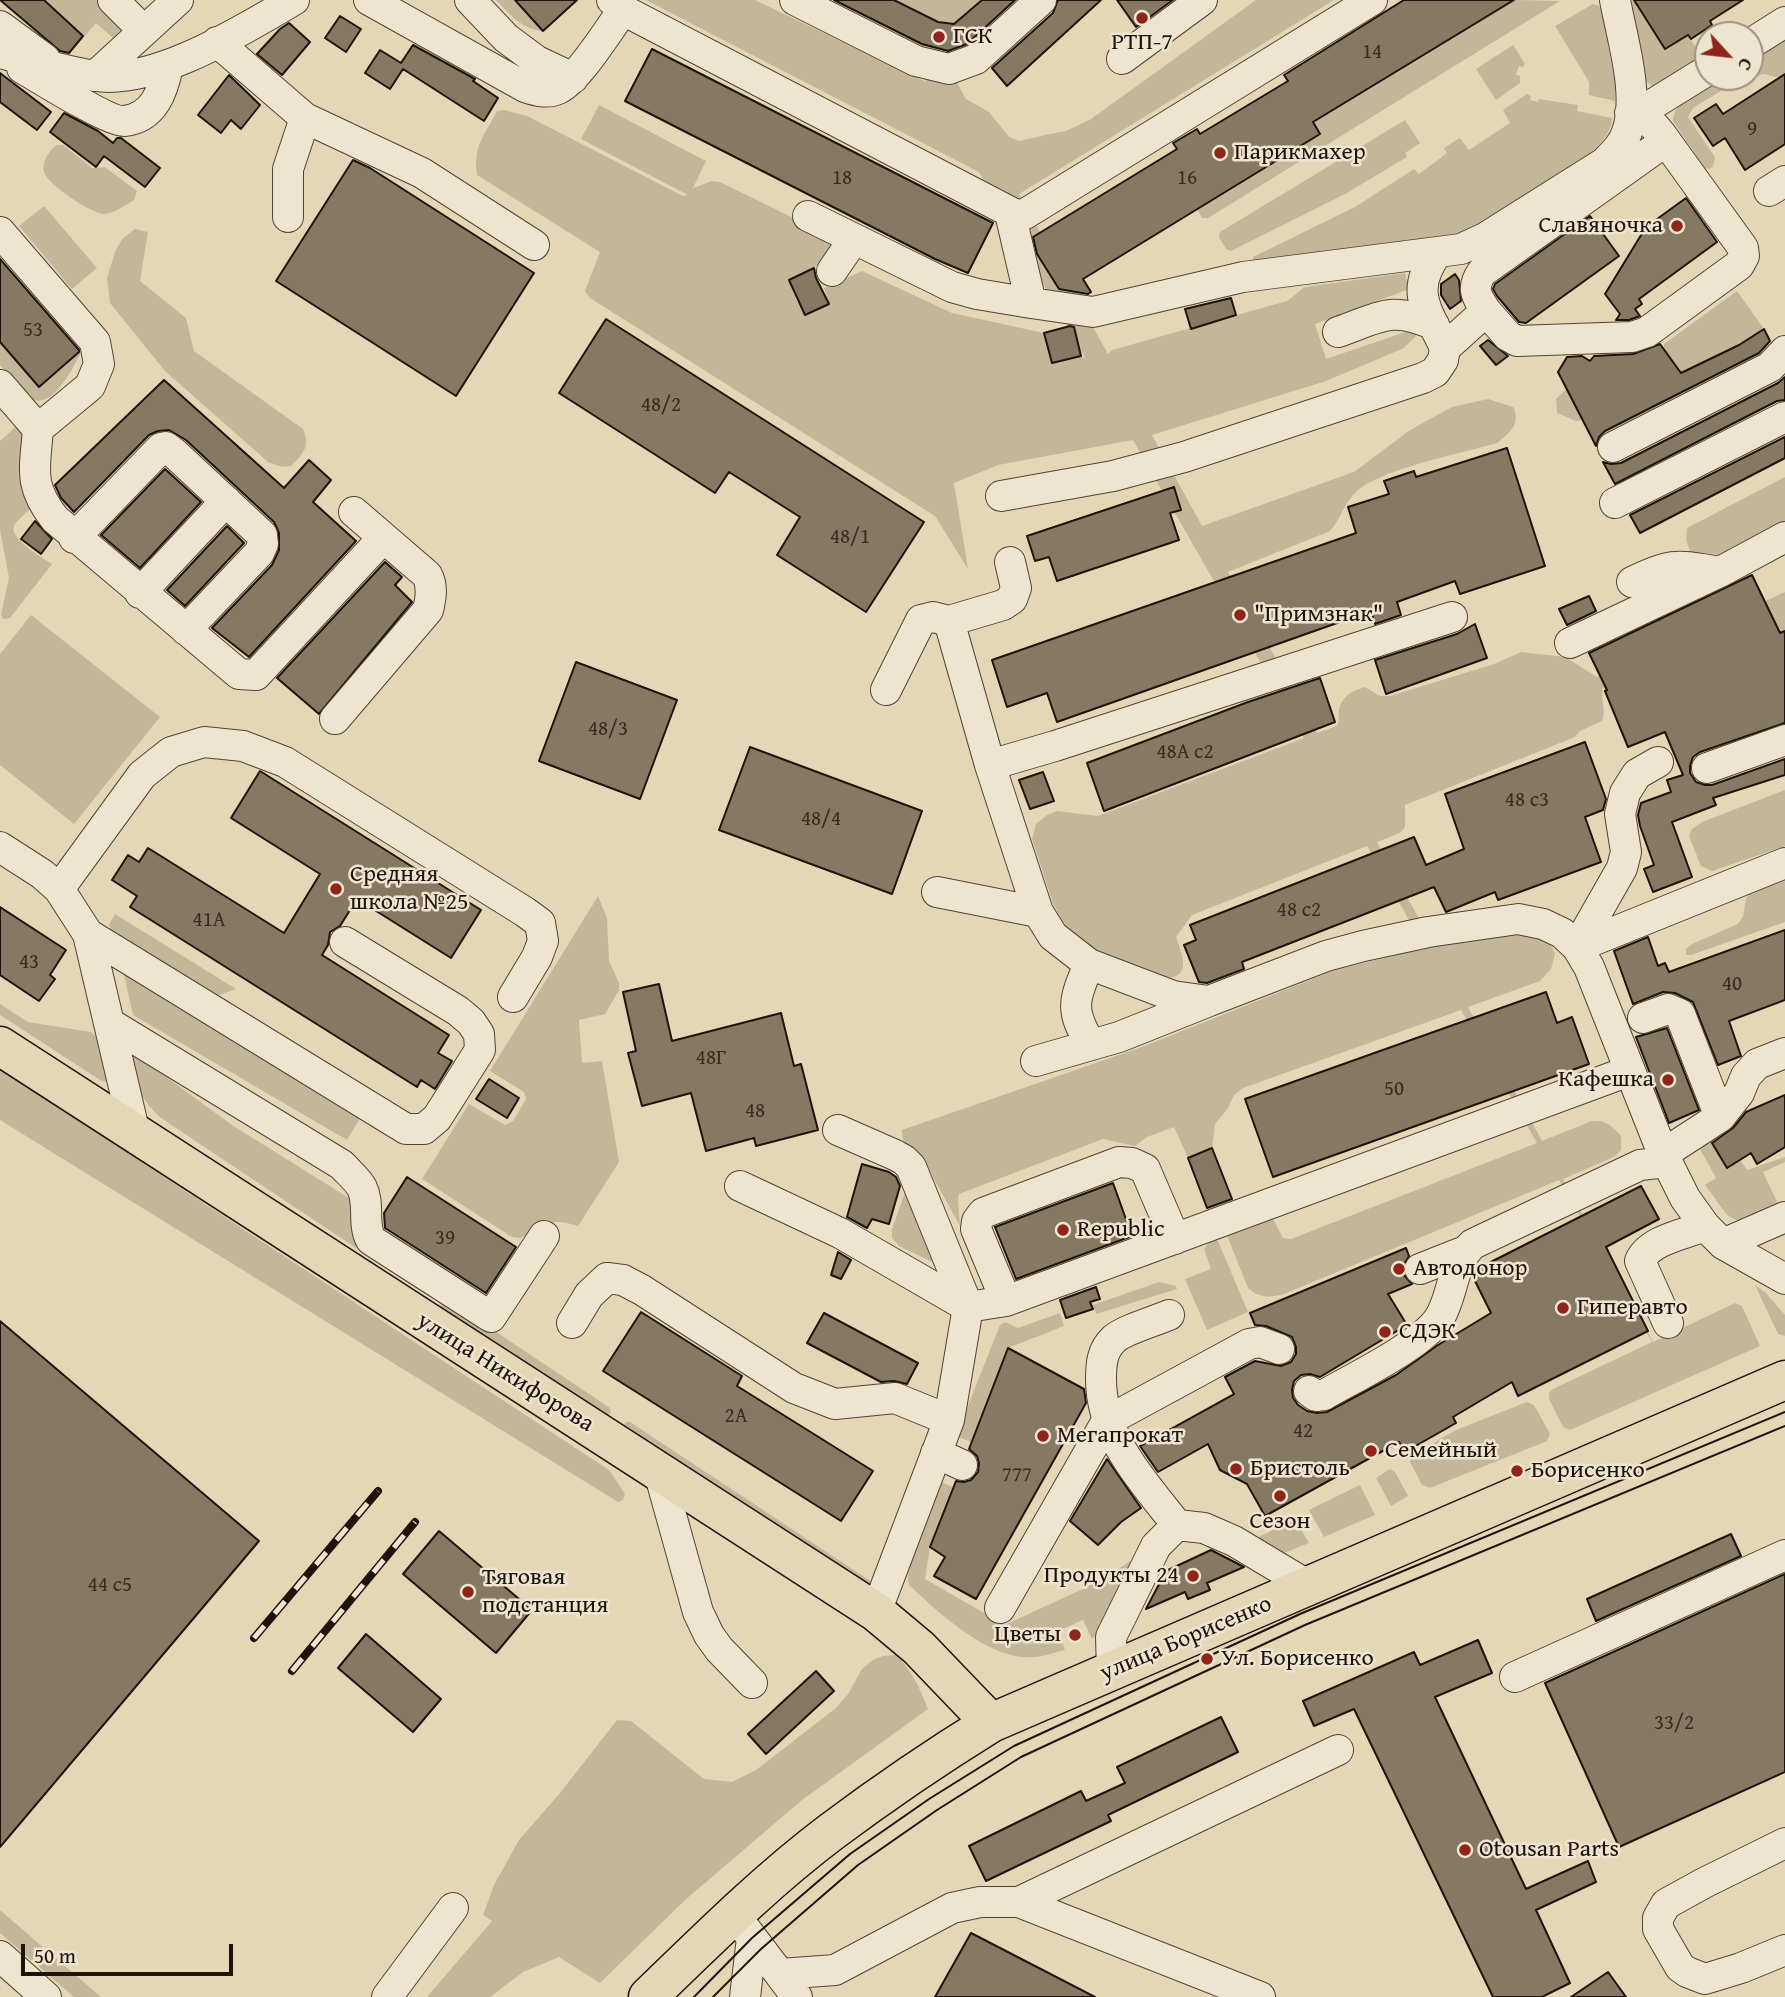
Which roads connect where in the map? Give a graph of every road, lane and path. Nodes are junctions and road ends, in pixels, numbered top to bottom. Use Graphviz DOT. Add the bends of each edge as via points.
graph roads {
  1 [pos="113,0"];
  2 [pos="178,0"];
  3 [pos="295,0"];
  4 [pos="369,0"];
  5 [pos="470,0"];
  6 [pos="794,0"];
  7 [pos="1041,0"];
  8 [pos="1202,0"];
  9 [pos="1372,0"];
  10 [pos="1615,0"];
  11 [pos="618,5"];
  12 [pos="1785,22"];
  13 [pos="0,26"];
  14 [pos="144,31"];
  15 [pos="1764,35"];
  16 [pos="217,42"];
  17 [pos="0,55"];
  18 [pos="1122,59"];
  19 [pos="168,66"];
  20 [pos="57,67"];
  21 [pos="95,76"];
  22 [pos="573,78"];
  23 [pos="1694,78"];
  24 [pos="1633,114"];
  25 [pos="306,118"];
  26 [pos="1666,141"];
  27 [pos="1010,213"];
  28 [pos="808,216"];
  29 [pos="288,217"];
  30 [pos="0,232"];
  31 [pos="855,239"];
  32 [pos="534,245"];
  33 [pos="1437,253"];
  34 [pos="832,271"];
  35 [pos="1031,303"];
  36 [pos="1486,311"];
  37 [pos="1338,332"];
  38 [pos="1440,337"];
  39 [pos="1785,351"];
  40 [pos="0,385"];
  41 [pos="1785,417"];
  42 [pos="38,429"];
  43 [pos="1613,447"];
  44 [pos="1001,496"];
  45 [pos="226,501"];
  46 [pos="1615,503"];
  47 [pos="354,512"];
  48 [pos="1785,537"];
  49 [pos="74,538"];
  50 [pos="383,538"];
  51 [pos="1010,562"];
  52 [pos="1720,572"];
  53 [pos="1632,582"];
  54 [pos="140,593"];
  55 [pos="1452,617"];
  56 [pos="949,621"];
  57 [pos="186,630"];
  58 [pos="1570,643"];
  59 [pos="886,690"];
  60 [pos="335,719"];
  61 [pos="1785,740"];
  62 [pos="1658,762"];
  63 [pos="990,765"];
  64 [pos="1707,768"];
  65 [pos="0,847"];
  66 [pos="1785,863"];
  67 [pos="59,889"];
  68 [pos="937,892"];
  69 [pos="1038,912"];
  70 [pos="88,934"];
  71 [pos="345,942"];
  72 [pos="1577,947"];
  73 [pos="1089,964"];
  74 [pos="513,997"];
  75 [pos="1209,1001"];
  76 [pos="1643,1018"];
  77 [pos="109,1023"];
  78 [pos="1091,1045"];
  79 [pos="0,1046"];
  80 [pos="1785,1053"];
  81 [pos="1036,1061"];
  82 [pos="1629,1071"];
  83 [pos="1720,1116"];
  84 [pos="838,1130"];
  85 [pos="135,1134"];
  86 [pos="1665,1158"];
  87 [pos="740,1186"];
  88 [pos="1785,1217"];
  89 [pos="1714,1235"];
  90 [pos="544,1236"];
  91 [pos="1175,1238"];
  92 [pos="1463,1252"];
  93 [pos="1420,1269"];
  94 [pos="1785,1279"];
  95 [pos="1006,1301"];
  96 [pos="968,1307"];
  97 [pos="1169,1315"];
  98 [pos="572,1323"];
  99 [pos="1668,1323"];
  100 [pos="1279,1349"];
  101 [pos="1785,1380"];
  102 [pos="1309,1391"];
  103 [pos="949,1420"];
  104 [pos="1107,1421"];
  105 [pos="659,1472"];
  106 [pos="1177,1525"];
  107 [pos="1785,1555"];
  108 [pos="1309,1586"];
  109 [pos="1000,1608"];
  110 [pos="876,1612"];
  111 [pos="1112,1671"];
  112 [pos="1515,1677"];
  113 [pos="752,1683"];
  114 [pos="991,1723"];
  115 [pos="1338,1750"];
  116 [pos="1785,1843"];
  117 [pos="1020,1902"];
  118 [pos="453,1908"];
  119 [pos="743,1926"];
  120 [pos="1785,1950"];
  121 [pos="6,1973"];
  122 [pos="789,1985"];
  123 [pos="1714,1988"];
  124 [pos="46,1997"];
  125 [pos="387,1997"];
  126 [pos="648,1997"];
  127 [pos="745,1997"];
  128 [pos="1260,1997"];
  1 -- 14 [label="street"];
  2 -- 14 [label="street"];
  3 -- 16 [label="street"];
  4 -- 22 [label="street" via="525,87 542,92 558,89"];
  5 -- 22 [label="street" via="506,38 537,61"];
  6 -- 7 [label="street" via="916,61 948,69 976,59"];
  8 -- 18 [label="street"];
  9 -- 27 [label="street" via="1025,214"];
  10 -- 24 [label="street"];
  11 -- 22 [label="street"];
  11 -- 27 [label="street"];
  12 -- 15 [label="street"];
  13 -- 20 [label="street"];
  14 -- 21 [label="street"];
  16 -- 19 [label="street"];
  16 -- 25 [label="street"];
  17 -- 19 [label="street" via="122,121 153,106 163,90"];
  17 -- 20 [label="street"];
  19 -- 21 [label="street" via="121,76"];
  20 -- 21 [label="street"];
  23 -- 24 [label="street"];
  24 -- 26 [label="street" via="1655,125"];
  24 -- 33 [label="street" via="1618,148 1604,163 1485,237 1461,249"];
  25 -- 29 [label="street" via="288,169"];
  25 -- 32 [label="street" via="422,173"];
  26 -- 36 [label="street" via="1482,272 1475,294"];
  26 -- 36 [label="street" via="1743,248 1739,265 1647,332 1632,337 1517,341"];
  27 -- 35 [label="street"];
  28 -- 31 [label="street"];
  30 -- 42 [label="street" via="95,342 99,364 90,386"];
  31 -- 34 [label="street"];
  31 -- 35 [label="street" via="952,287"];
  33 -- 35 [label="street" via="1243,277 1093,312"];
  33 -- 38 [label="street" via="1421,285"];
  36 -- 38 [label="street"];
  37 -- 38 [label="street" via="1402,313 1415,316"];
  38 -- 44 [label="street" via="1443,360 1435,372 1423,378 1211,449 1113,476"];
  39 -- 43 [label="street" via="1770,367"];
  40 -- 42 [label="street"];
  41 -- 46 [label="street"];
  42 -- 49 [label="street" via="34,479 43,505"];
  45 -- 49 [label="street" via="166,447"];
  45 -- 54 [label="street"];
  45 -- 57 [label="street" via="262,535 263,544"];
  47 -- 50 [label="street"];
  48 -- 52 [label="street"];
  49 -- 54 [label="street"];
  50 -- 57 [label="street" via="256,675 239,674"];
  50 -- 60 [label="street" via="428,575 431,599 428,610"];
  51 -- 56 [label="street" via="1016,588 1012,599"];
  52 -- 53 [label="street" via="1679,565 1660,568"];
  52 -- 58 [label="street"];
  54 -- 57 [label="street"];
  55 -- 63 [label="street"];
  56 -- 59 [label="street" via="921,620"];
  56 -- 63 [label="street"];
  61 -- 64 [label="street"];
  62 -- 72 [label="street" via="1637,774 1625,793 1620,814 1626,852 1622,868"];
  63 -- 69 [label="street"];
  65 -- 67 [label="street"];
  66 -- 72 [label="street"];
  67 -- 70 [label="street"];
  67 -- 74 [label="street" via="142,775 171,752 204,742 243,746 285,762 540,923 543,941"];
  68 -- 69 [label="street"];
  69 -- 73 [label="street" via="1053,936"];
  70 -- 71 [label="street" via="406,1129 424,1129 437,1118 480,1050 479,1034 458,1011"];
  70 -- 77 [label="street"];
  72 -- 75 [label="street" via="1562,933 1518,919 1441,930 1326,956"];
  72 -- 82 [label="street"];
  73 -- 75 [label="street" via="1173,996"];
  73 -- 78 [label="street" via="1077,993 1077,1021"];
  75 -- 78 [label="street"];
  76 -- 83 [label="street" via="1668,1009 1680,1014"];
  77 -- 85 [label="street"];
  77 -- 90 [label="street" via="342,1165 362,1187 371,1240 491,1317"];
  78 -- 81 [label="street"];
  79 -- 85 [label="main road, улица Никифорова"];
  80 -- 83 [label="street" via="1756,1064"];
  82 -- 86 [label="street"];
  82 -- 91 [label="street"];
  83 -- 86 [label="street"];
  84 -- 96 [label="street" via="911,1167"];
  85 -- 105 [label="main road, улица Никифорова"];
  86 -- 89 [label="street" via="1685,1198"];
  86 -- 92 [label="street" via="1640,1165"];
  87 -- 96 [label="street" via="840,1233"];
  88 -- 89 [label="street"];
  89 -- 94 [label="street"];
  89 -- 99 [label="street" via="1655,1245 1640,1261"];
  91 -- 95 [label="street"];
  91 -- 95 [label="street" via="1145,1169 1119,1162 983,1213 976,1229"];
  92 -- 93 [label="street"];
  92 -- 102 [label="street" via="1440,1318 1424,1336 1324,1395"];
  95 -- 96 [label="street"];
  96 -- 103 [label="street"];
  97 -- 104 [label="street" via="1115,1338 1106,1350 1101,1384"];
  98 -- 103 [label="street" via="593,1289 607,1278 623,1280 794,1388 821,1400 835,1404 895,1398"];
  100 -- 104 [label="street" via="1260,1342 1249,1344"];
  101 -- 108 [label="main road, улица Борисенко"];
  103 -- 110 [label="street" via="949,1459"];
  104 -- 106 [label="street" via="1122,1452"];
  104 -- 109 [label="street"];
  105 -- 110 [label="main road, улица Никифорова"];
  105 -- 113 [label="street" via="698,1612 719,1649"];
  106 -- 108 [label="street" via="1204,1528 1234,1541"];
  106 -- 111 [label="street" via="1156,1546 1111,1637"];
  107 -- 112 [label="street"];
  108 -- 111 [label="main road, улица Борисенко"];
  110 -- 114 [label="main road, улица Никифорова" via="919,1648"];
  111 -- 114 [label="main road, улица Борисенко"];
  114 -- 119 [label="main road, улица Борисенко" via="829,1833"];
  115 -- 117 [label="street"];
  116 -- 123 [label="street" via="1666,1904 1658,1918 1658,1928 1680,1967"];
  117 -- 122 [label="street" via="980,1902 952,1908 835,1970"];
  117 -- 128 [label="street"];
  118 -- 125 [label="street"];
  119 -- 122 [label="street"];
  119 -- 126 [label="main road, улица Борисенко"];
  119 -- 127 [label="street"];
  120 -- 123 [label="street" via="1741,1968"];
  121 -- 124 [label="street"];
}
